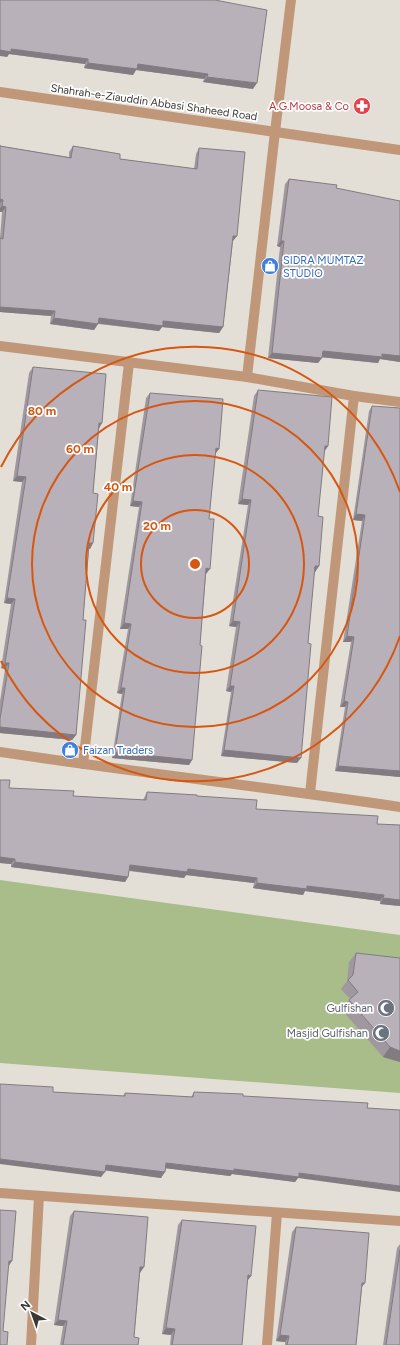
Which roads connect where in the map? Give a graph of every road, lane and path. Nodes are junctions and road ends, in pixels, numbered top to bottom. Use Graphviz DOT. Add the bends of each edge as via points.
graph roads {
  1 [pos="291,0"];
  2 [pos="0,92"];
  3 [pos="275,132"];
  4 [pos="400,150"];
  5 [pos="0,346"];
  6 [pos="129,362"];
  7 [pos="247,377"];
  8 [pos="354,396"];
  9 [pos="400,402"];
  10 [pos="0,752"];
  11 [pos="83,764"];
  12 [pos="310,794"];
  13 [pos="400,807"];
  14 [pos="0,1193"];
  15 [pos="39,1196"];
  16 [pos="277,1213"];
  17 [pos="400,1221"];
  18 [pos="31,1345"];
  19 [pos="267,1345"];
  1 -- 3 [label="street"];
  2 -- 3 [label="street, Shahrah-e-Ziauddin Abbasi Shaheed Road"];
  3 -- 4 [label="street, Shahrah-e-Ziauddin Abbasi Shaheed Road"];
  3 -- 7 [label="street"];
  5 -- 6 [label="street"];
  6 -- 7 [label="street"];
  6 -- 11 [label="street"];
  7 -- 8 [label="street"];
  8 -- 9 [label="street"];
  8 -- 12 [label="street"];
  10 -- 11 [label="street"];
  11 -- 12 [label="street"];
  12 -- 13 [label="street"];
  14 -- 15 [label="street"];
  15 -- 16 [label="street"];
  15 -- 18 [label="street"];
  16 -- 17 [label="street"];
  16 -- 19 [label="street"];
}
